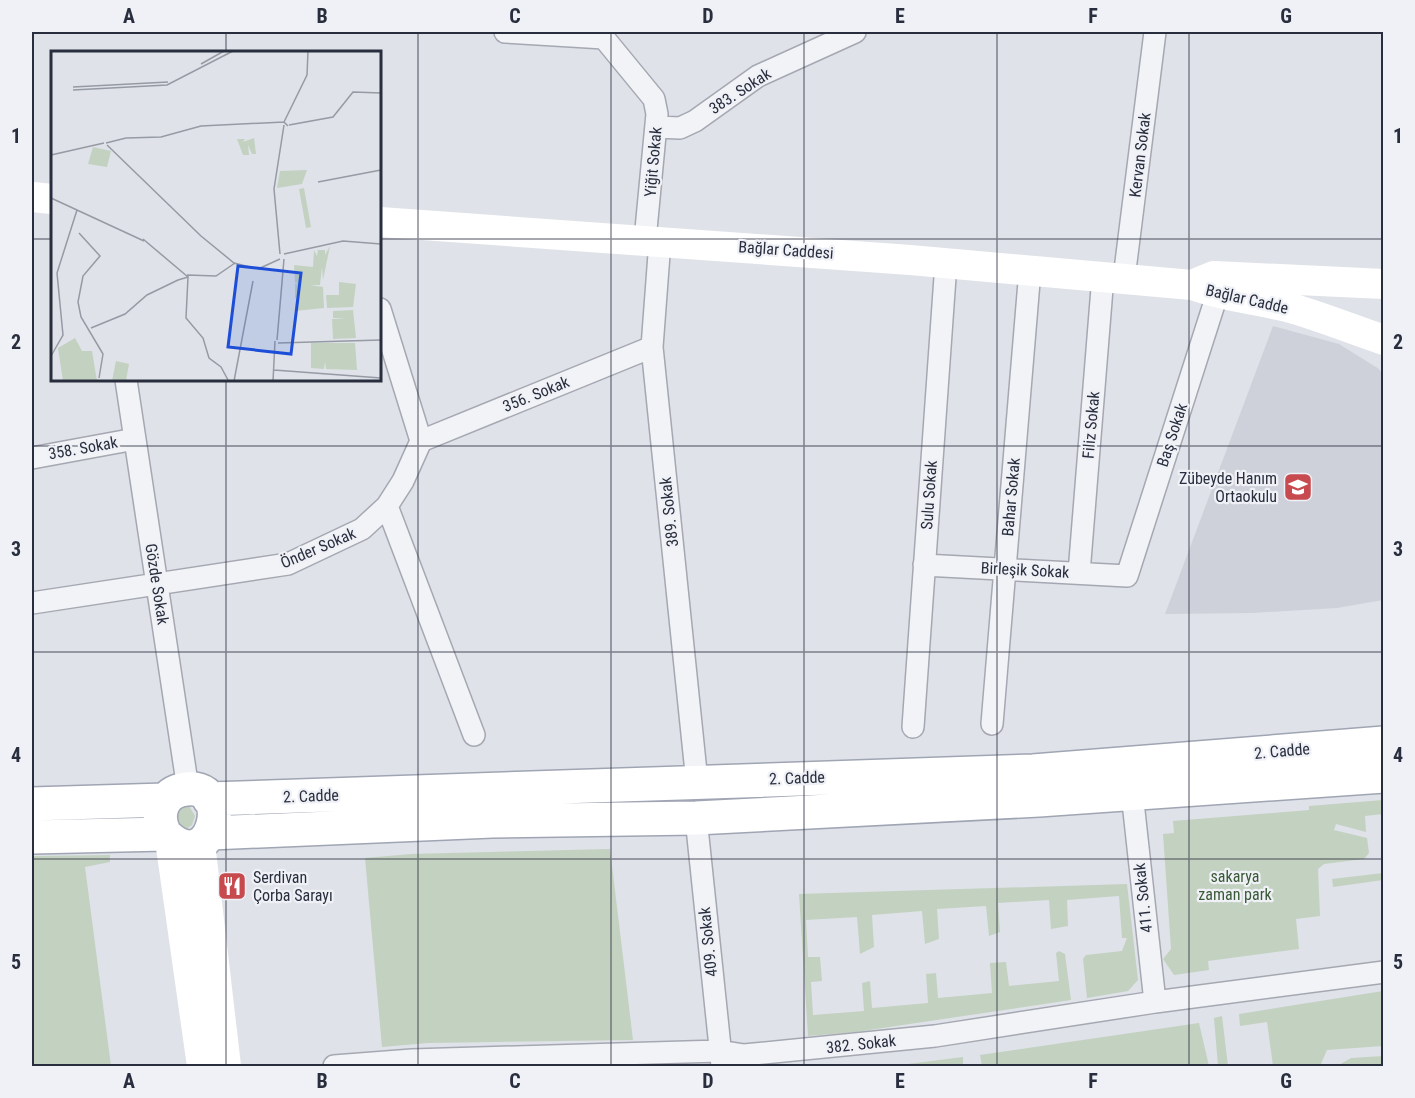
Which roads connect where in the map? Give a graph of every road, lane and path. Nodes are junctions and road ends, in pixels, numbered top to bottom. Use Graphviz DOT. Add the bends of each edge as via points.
graph roads {
  1 [pos="505,32"];
  2 [pos="855,32"];
  3 [pos="1155,32"];
  4 [pos="602,35"];
  5 [pos="656,127"];
  6 [pos="32,197"];
  7 [pos="51,199"];
  8 [pos="381,222"];
  9 [pos="653,241"];
  10 [pos="946,263"];
  11 [pos="1030,270"];
  12 [pos="1114,277"];
  13 [pos="1383,284"];
  14 [pos="1205,290"];
  15 [pos="381,312"];
  16 [pos="1383,340"];
  17 [pos="652,347"];
  18 [pos="126,381"];
  19 [pos="135,439"];
  20 [pos="421,441"];
  21 [pos="32,458"];
  22 [pos="387,506"];
  23 [pos="924,565"];
  24 [pos="1005,569"];
  25 [pos="1079,573"];
  26 [pos="1127,576"];
  27 [pos="156,585"];
  28 [pos="32,603"];
  29 [pos="992,724"];
  30 [pos="913,727"];
  31 [pos="474,735"];
  32 [pos="1383,743"];
  33 [pos="1383,776"];
  34 [pos="697,782"];
  35 [pos="1132,794"];
  36 [pos="188,796"];
  37 [pos="32,804"];
  38 [pos="696,818"];
  39 [pos="32,837"];
  40 [pos="186,838"];
  41 [pos="1383,972"];
  42 [pos="1155,1002"];
  43 [pos="720,1059"];
  44 [pos="202,1066"];
  45 [pos="226,1066"];
  46 [pos="334,1066"];
  1 -- 4 [label="street"];
  2 -- 5 [label="street, 383. Sokak" via="758,76 695,121 680,128"];
  3 -- 12 [label="street, Kervan Sokak"];
  4 -- 5 [label="street, Yiğit Sokak" via="654,99"];
  5 -- 9 [label="street, Yiğit Sokak"];
  6 -- 7 [label="main road"];
  8 -- 9 [label="main road, Bağlar Caddesi"];
  9 -- 10 [label="main road, Bağlar Caddesi"];
  9 -- 17 [label="street, 389. Sokak"];
  10 -- 11 [label="main road, Bağlar Caddesi"];
  10 -- 23 [label="street, Sulu Sokak"];
  11 -- 12 [label="main road, Bağlar Caddesi"];
  11 -- 24 [label="street, Bahar Sokak"];
  12 -- 14 [label="main road, Bağlar Caddesi"];
  12 -- 25 [label="street, Filiz Sokak"];
  13 -- 14 [label="main road, Bağlar Cadde" via="1214,276"];
  14 -- 16 [label="main road, Bağlar Cadde" via="1284,306"];
  14 -- 26 [label="street, Baş Sokak"];
  15 -- 20 [label="street"];
  17 -- 20 [label="street, 356. Sokak"];
  17 -- 34 [label="street, 389. Sokak"];
  18 -- 19 [label="street, Gözde Sokak"];
  19 -- 21 [label="street, 358. Sokak"];
  19 -- 27 [label="street, Gözde Sokak"];
  20 -- 22 [label="street, Önder Sokak"];
  22 -- 27 [label="street, Önder Sokak" via="362,529 288,564"];
  22 -- 31 [label="street"];
  23 -- 24 [label="street, Birleşik Sokak"];
  23 -- 30 [label="street, Sulu Sokak"];
  24 -- 25 [label="street, Birleşik Sokak"];
  24 -- 29 [label="street, Bahar Sokak"];
  25 -- 26 [label="street, Birleşik Sokak"];
  27 -- 28 [label="street, Önder Sokak"];
  27 -- 36 [label="street, Gözde Sokak"];
  32 -- 34 [label="main road, 2. Cadde" via="1033,771"];
  33 -- 35 [label="main road, 2. Cadde"];
  34 -- 36 [label="main road, 2. Cadde"];
  35 -- 38 [label="main road, 2. Cadde"];
  35 -- 42 [label="street, 411. Sokak"];
  36 -- 37 [label="main road, 2. Cadde"];
  36 -- 40 [label="main road" via="159,817"];
  36 -- 40 [label="main road" via="215,812"];
  38 -- 40 [label="main road, 2. Cadde" via="492,821"];
  38 -- 43 [label="street, 409. Sokak"];
  39 -- 40 [label="main road, 2. Cadde"];
  40 -- 44 [label="main road"];
  40 -- 45 [label="main road"];
  41 -- 42 [label="street, 382. Sokak"];
  42 -- 43 [label="street, 382. Sokak" via="935,1036"];
  43 -- 46 [label="street, 382. Sokak" via="412,1060"];
}
